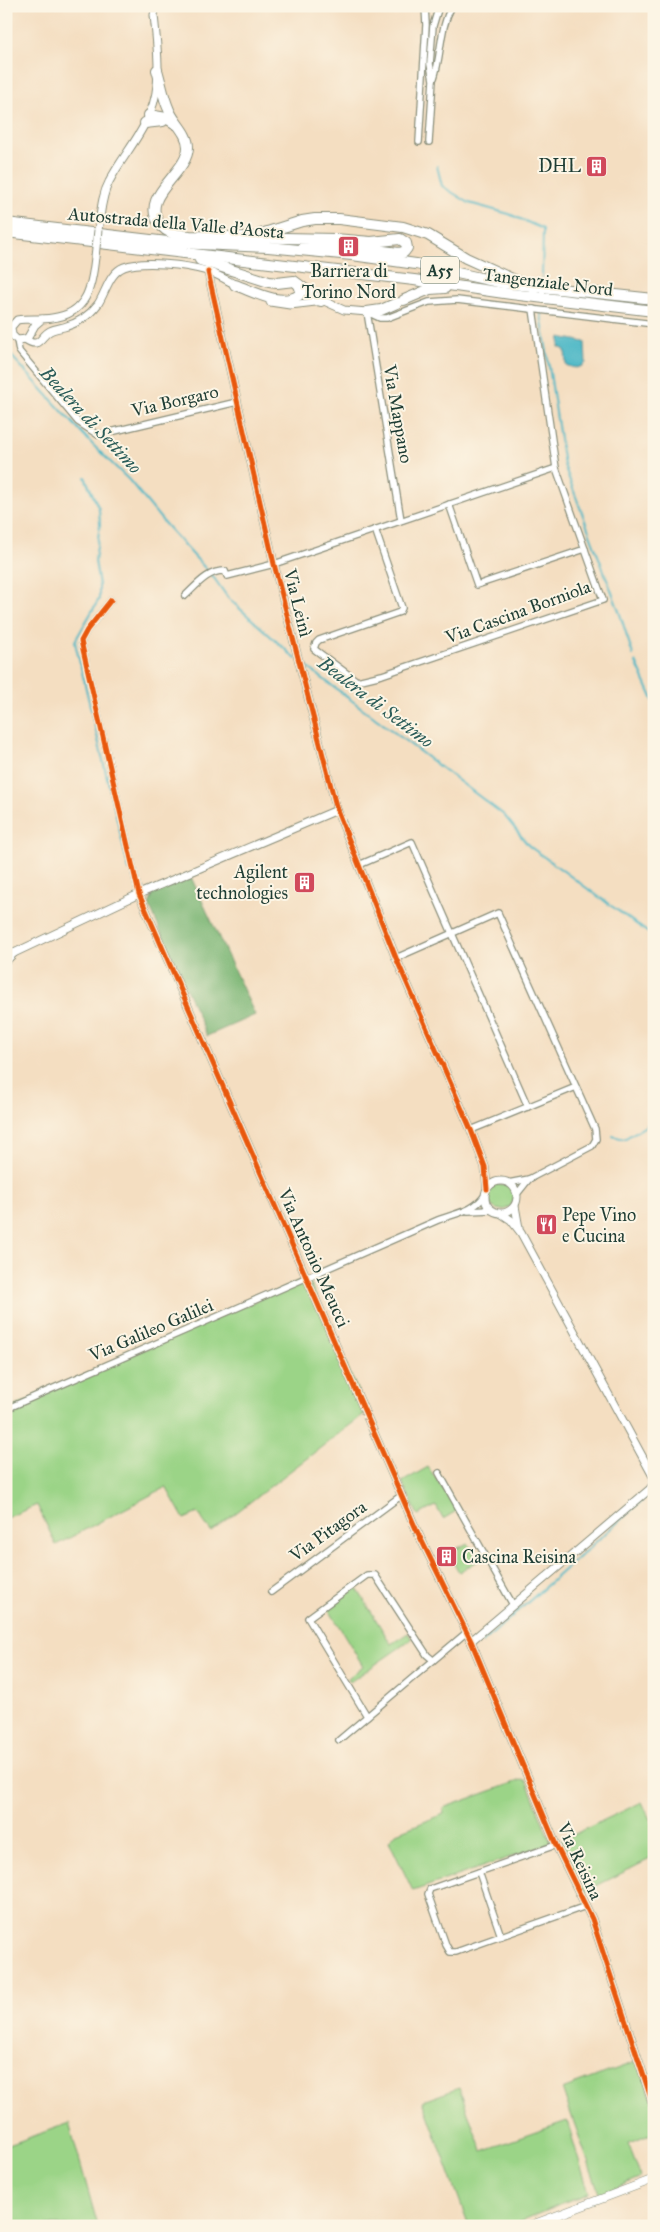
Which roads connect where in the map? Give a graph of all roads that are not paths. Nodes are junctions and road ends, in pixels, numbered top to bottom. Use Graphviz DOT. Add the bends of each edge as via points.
graph roads {
  1 [pos="150,6"];
  2 [pos="156,6"];
  3 [pos="424,6"];
  4 [pos="439,6"];
  5 [pos="452,6"];
  6 [pos="154,15"];
  7 [pos="158,70"];
  8 [pos="433,80"];
  9 [pos="147,119"];
  10 [pos="173,122"];
  11 [pos="419,142"];
  12 [pos="429,142"];
  13 [pos="6,223"];
  14 [pos="6,232"];
  15 [pos="247,236"];
  16 [pos="268,247"];
  17 [pos="180,253"];
  18 [pos="402,253"];
  19 [pos="348,254"];
  20 [pos="444,270"];
  21 [pos="208,272"];
  22 [pos="345,272"];
  23 [pos="235,285"];
  24 [pos="299,285"];
  25 [pos="529,286"];
  26 [pos="511,294"];
  27 [pos="654,299"];
  28 [pos="322,301"];
  29 [pos="533,309"];
  30 [pos="654,311"];
  31 [pos="366,312"];
  32 [pos="42,319"];
  33 [pos="24,320"];
  34 [pos="654,324"];
  35 [pos="9,328"];
  36 [pos="31,331"];
  37 [pos="45,335"];
  38 [pos="15,337"];
  39 [pos="237,402"];
  40 [pos="556,468"];
  41 [pos="449,504"];
  42 [pos="401,520"];
  43 [pos="375,529"];
  44 [pos="585,549"];
  45 [pos="274,564"];
  46 [pos="185,596"];
  47 [pos="111,600"];
  48 [pos="337,810"];
  49 [pos="359,865"];
  50 [pos="139,894"];
  51 [pos="452,933"];
  52 [pos="14,953"];
  53 [pos="6,954"];
  54 [pos="396,958"];
  55 [pos="6,961"];
  56 [pos="576,1087"];
  57 [pos="528,1107"];
  58 [pos="471,1130"];
  59 [pos="485,1166"];
  60 [pos="529,1179"];
  61 [pos="504,1182"];
  62 [pos="486,1192"];
  63 [pos="517,1194"];
  64 [pos="515,1206"];
  65 [pos="468,1210"];
  66 [pos="491,1210"];
  67 [pos="502,1214"];
  68 [pos="521,1233"];
  69 [pos="308,1278"];
  70 [pos="6,1409"];
  71 [pos="439,1473"];
  72 [pos="654,1478"];
  73 [pos="652,1486"];
  74 [pos="402,1495"];
  75 [pos="271,1592"];
  76 [pos="513,1605"];
  77 [pos="467,1632"];
  78 [pos="471,1641"];
  79 [pos="433,1660"];
  80 [pos="367,1716"];
  81 [pos="338,1740"];
  82 [pos="556,1846"];
  83 [pos="479,1872"];
  84 [pos="586,1906"];
  85 [pos="502,1936"];
  86 [pos="654,2077"];
  87 [pos="644,2080"];
  88 [pos="654,2107"];
  89 [pos="654,2179"];
  90 [pos="530,2226"];
  1 -- 6 [label="street"];
  2 -- 6 [label="street"];
  3 -- 11 [label="street" via="426,25"];
  4 -- 8 [label="street" via="433,26 430,64"];
  5 -- 8 [label="street" via="444,21"];
  6 -- 7 [label="street"];
  7 -- 9 [label="street" via="156,94"];
  7 -- 10 [label="highway"];
  8 -- 12 [label="street"];
  9 -- 10 [label="highway"];
  9 -- 32 [label="street, bridge" via="108,183 91,288 83,302 64,316"];
  10 -- 15 [label="highway" via="186,136 188,149 182,166 158,196 157,220 176,235"];
  13 -- 16 [label="highway, Autostrada della Valle d'Aosta" via="199,245"];
  14 -- 17 [label="highway, Autostrada della Valle d'Aosta"];
  15 -- 18 [label="highway" via="371,242 400,239 407,245"];
  15 -- 25 [label="highway" via="315,219 403,227 428,235 466,258"];
  16 -- 18 [label="highway" via="326,244"];
  16 -- 19 [label="highway, Autostrada della Valle d'Aosta"];
  17 -- 22 [label="highway, Autostrada della Valle d'Aosta"];
  17 -- 24 [label="highway" via="269,282 292,281"];
  18 -- 20 [label="highway"];
  19 -- 20 [label="highway, Tangenziale Nord / A55"];
  20 -- 25 [label="highway, Tangenziale Nord / A55"];
  21 -- 23 [label="street"];
  21 -- 37 [label="street" via="140,263 122,268 111,278 88,316"];
  21 -- 39 [label="street, Via Leinì"];
  22 -- 26 [label="highway, Tangenziale Nord / A55"];
  23 -- 24 [label="highway" via="266,297 286,300 299,295"];
  23 -- 28 [label="street" via="278,305"];
  24 -- 28 [label="highway"];
  25 -- 27 [label="highway, Tangenziale Nord / A55"];
  26 -- 30 [label="highway, Tangenziale Nord / A55"];
  26 -- 31 [label="highway" via="430,289 381,310"];
  28 -- 31 [label="street" via="344,310"];
  29 -- 31 [label="street" via="457,300 422,304 387,318"];
  29 -- 34 [label="street"];
  29 -- 40 [label="street, Via Cascina Borniola"];
  31 -- 42 [label="street, Via Mappano"];
  32 -- 33 [label="street"];
  32 -- 36 [label="street"];
  33 -- 35 [label="street" via="17,320"];
  33 -- 36 [label="street" via="30,324"];
  35 -- 38 [label="street"];
  36 -- 37 [label="street"];
  36 -- 38 [label="street"];
  37 -- 38 [label="street" via="36,343"];
  38 -- 39 [label="street, Via Borgaro" via="19,351 78,422 98,435"];
  39 -- 45 [label="street, Via Leinì"];
  40 -- 41 [label="street"];
  40 -- 44 [label="street, Via Cascina Borniola"];
  41 -- 42 [label="street"];
  41 -- 44 [label="street" via="477,585"];
  42 -- 43 [label="street"];
  43 -- 44 [label="street, Via Cascina Borniola" via="402,608 400,612 319,640 314,648 357,681 603,600"];
  43 -- 45 [label="street"];
  45 -- 46 [label="street" via="227,576 225,571 217,571"];
  45 -- 48 [label="street, Via Leinì"];
  47 -- 50 [label="street" via="82,641"];
  48 -- 49 [label="street, Via Leinì"];
  48 -- 50 [label="street"];
  49 -- 51 [label="street" via="412,842"];
  49 -- 54 [label="street, Via Leinì"];
  50 -- 52 [label="street"];
  50 -- 69 [label="street, Via Antonio Meucci"];
  51 -- 54 [label="street"];
  51 -- 56 [label="street" via="498,913"];
  51 -- 57 [label="street"];
  52 -- 53 [label="street"];
  52 -- 55 [label="street"];
  54 -- 58 [label="street, Via Leinì"];
  56 -- 57 [label="street"];
  56 -- 60 [label="street" via="595,1129 596,1139 592,1146"];
  57 -- 58 [label="street"];
  58 -- 59 [label="street, Via Leinì"];
  59 -- 61 [label="street"];
  59 -- 62 [label="street"];
  60 -- 61 [label="street"];
  60 -- 63 [label="street"];
  61 -- 62 [label="street" via="491,1185"];
  61 -- 63 [label="street"];
  62 -- 65 [label="street" via="480,1203"];
  62 -- 66 [label="street" via="485,1201"];
  63 -- 64 [label="street"];
  64 -- 67 [label="street"];
  64 -- 68 [label="street"];
  65 -- 66 [label="street"];
  65 -- 69 [label="street, Via Galileo Galilei" via="438,1220"];
  66 -- 67 [label="street"];
  67 -- 68 [label="street"];
  68 -- 72 [label="street"];
  69 -- 70 [label="street, Via Galileo Galilei"];
  69 -- 74 [label="street, Via Antonio Meucci"];
  71 -- 76 [label="street"];
  73 -- 76 [label="street"];
  74 -- 75 [label="street, Via Pitagora"];
  74 -- 77 [label="street, Via Antonio Meucci"];
  76 -- 78 [label="street"];
  77 -- 78 [label="street, Via Reisina"];
  77 -- 79 [label="street"];
  78 -- 82 [label="street, Via Reisina"];
  79 -- 80 [label="street"];
  79 -- 80 [label="street" via="375,1575 367,1575 308,1618"];
  80 -- 81 [label="street"];
  82 -- 83 [label="street"];
  82 -- 84 [label="street, Via Reisina"];
  83 -- 85 [label="street"];
  83 -- 85 [label="street" via="430,1889 428,1894 450,1952"];
  84 -- 85 [label="street"];
  84 -- 87 [label="street, Via Reisina"];
  86 -- 87 [label="street"];
  87 -- 88 [label="street, Via Reisina"];
  89 -- 90 [label="main road"];
}
